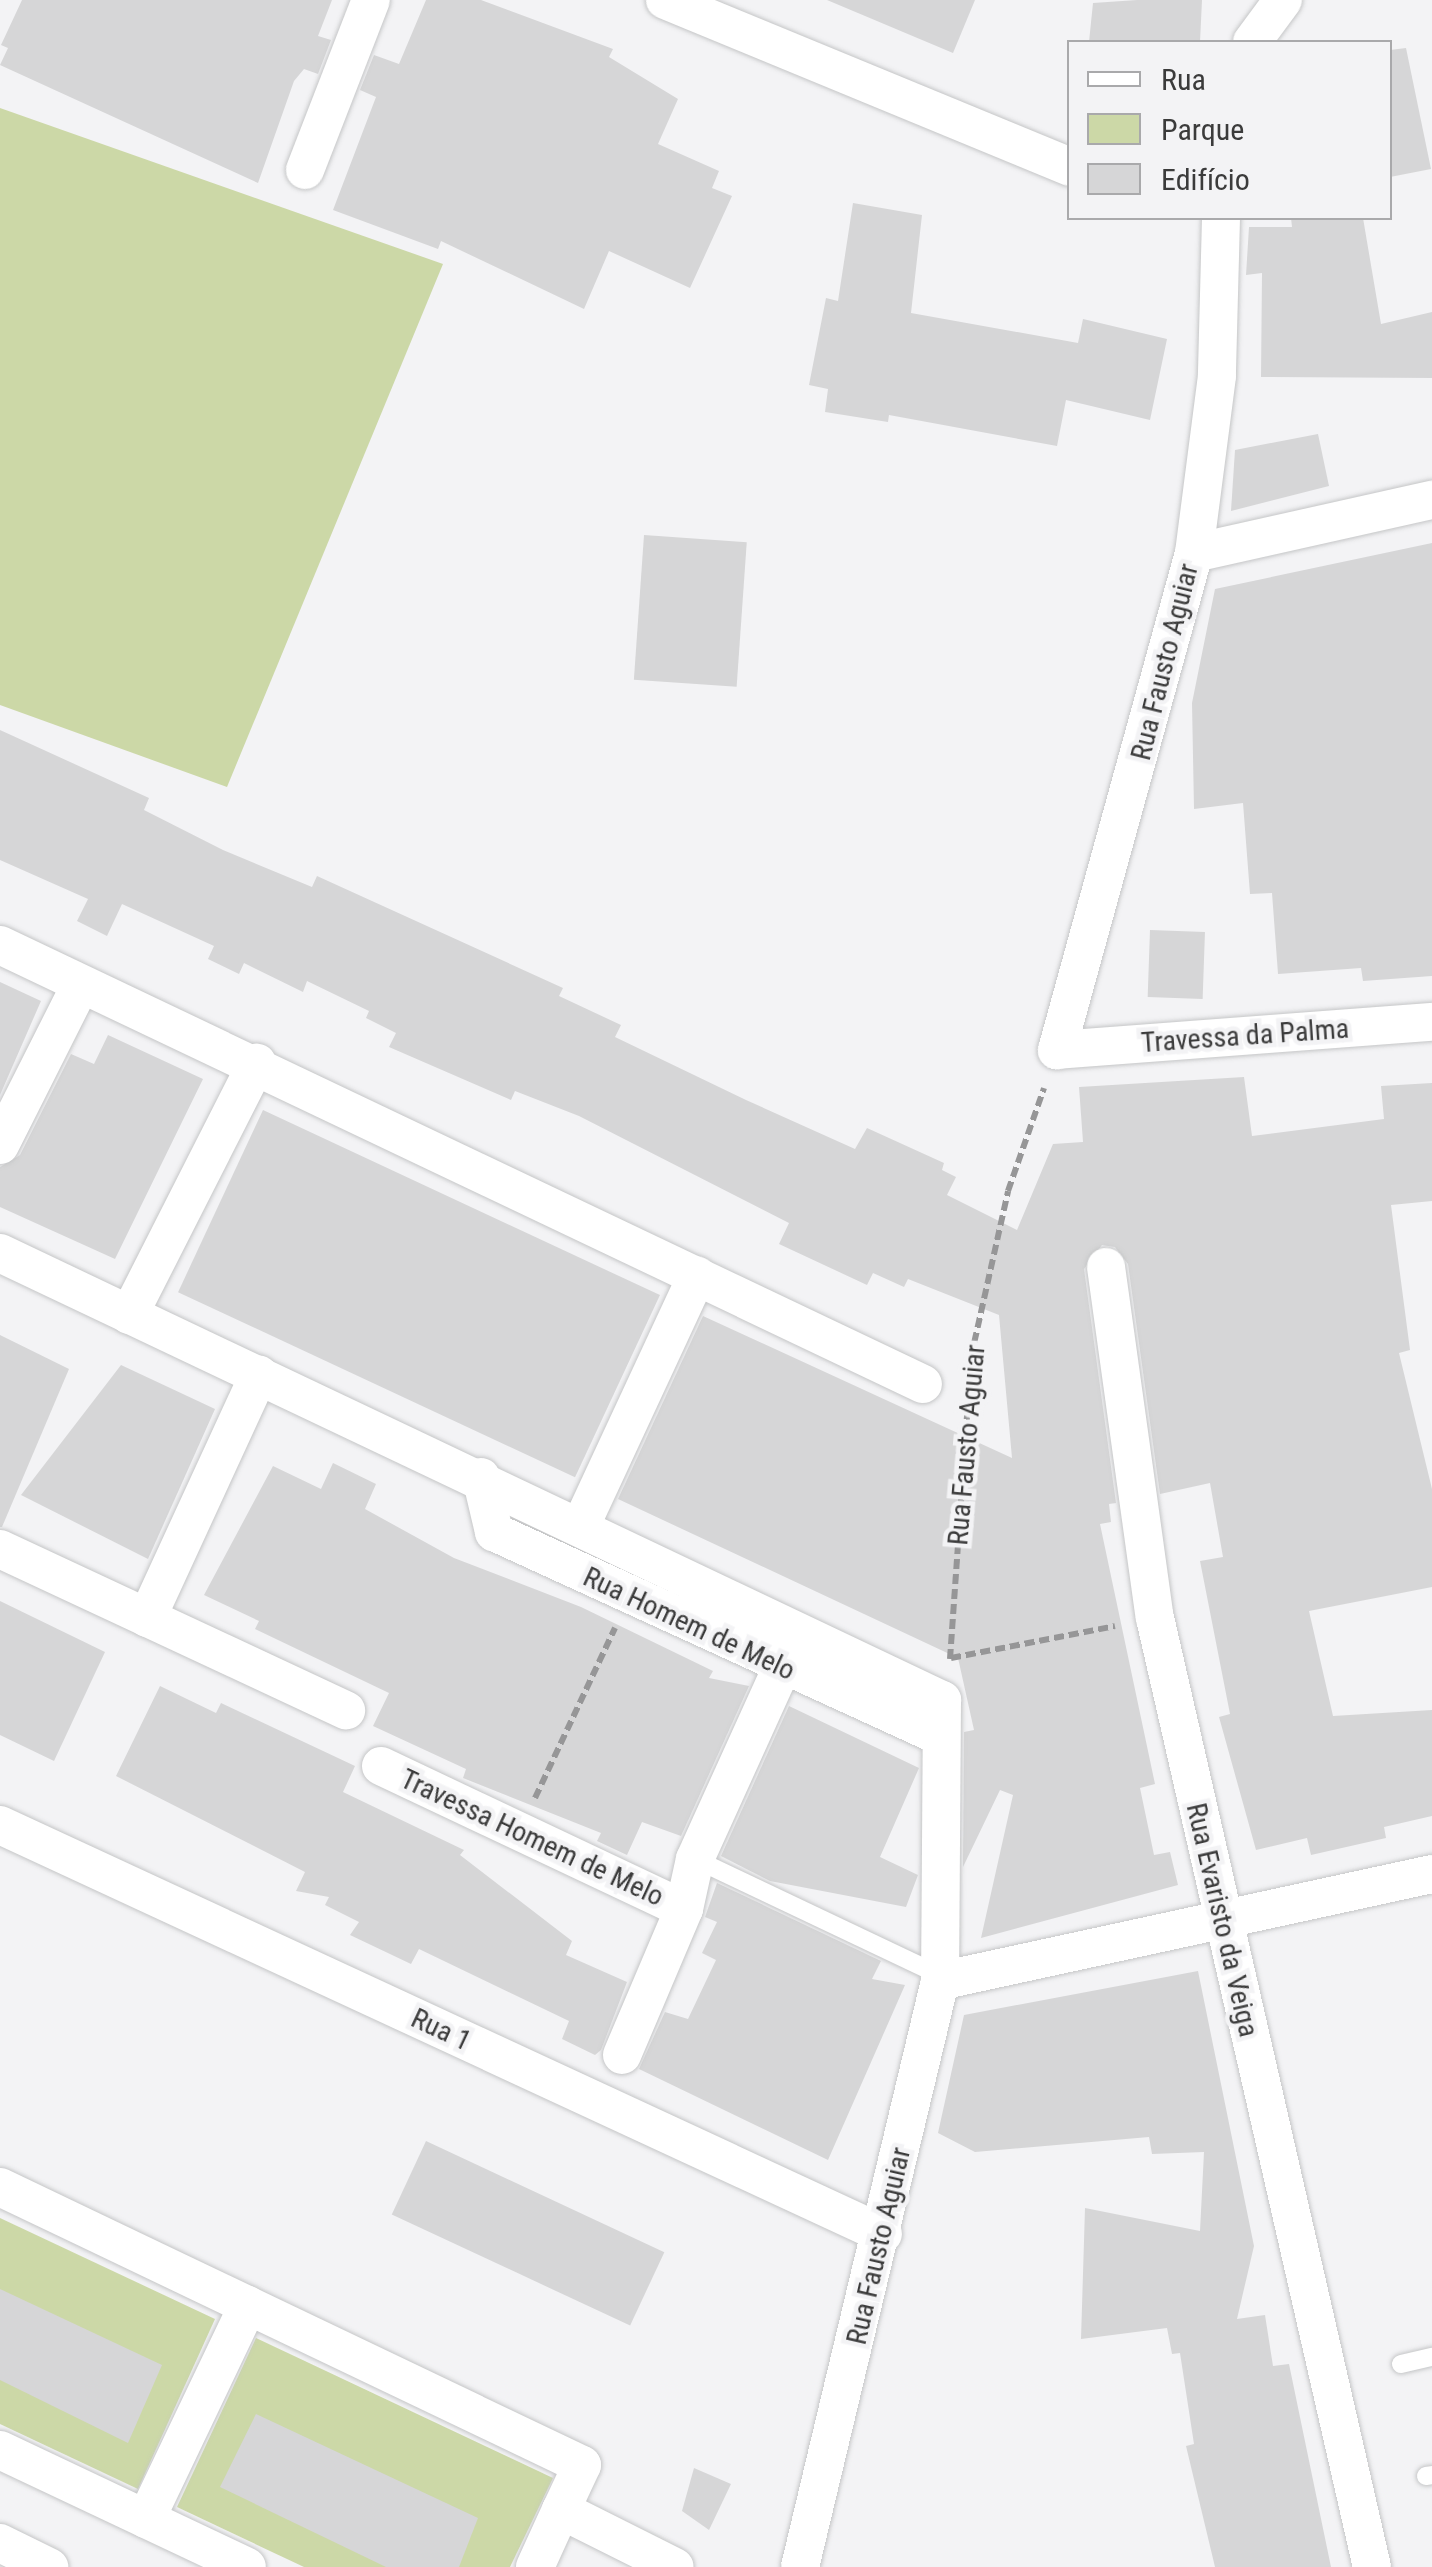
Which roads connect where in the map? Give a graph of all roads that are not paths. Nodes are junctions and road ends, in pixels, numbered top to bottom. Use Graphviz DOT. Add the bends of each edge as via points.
graph roads {
  1 [pos="372,0"];
  2 [pos="665,0"];
  3 [pos="1283,0"];
  4 [pos="1253,40"];
  5 [pos="1067,165"];
  6 [pos="305,170"];
  7 [pos="1212,221"];
  8 [pos="1432,500"];
  9 [pos="1194,553"];
  10 [pos="0,945"];
  11 [pos="82,984"];
  12 [pos="1432,1022"];
  13 [pos="1057,1050"];
  14 [pos="257,1063"];
  15 [pos="0,1145"];
  16 [pos="0,1253"];
  17 [pos="1106,1268"];
  18 [pos="697,1276"];
  19 [pos="129,1315"];
  20 [pos="259,1375"];
  21 [pos="923,1384"];
  22 [pos="481,1477"];
  23 [pos="582,1524"];
  24 [pos="0,1549"];
  25 [pos="148,1618"];
  26 [pos="800,1630"];
  27 [pos="782,1668"];
  28 [pos="346,1710"];
  29 [pos="940,1718"];
  30 [pos="380,1766"];
  31 [pos="0,1825"];
  32 [pos="695,1859"];
  33 [pos="1432,1874"];
  34 [pos="684,1910"];
  35 [pos="1222,1924"];
  36 [pos="940,1978"];
  37 [pos="622,2055"];
  38 [pos="0,2186"];
  39 [pos="882,2234"];
  40 [pos="248,2305"];
  41 [pos="1432,2357"];
  42 [pos="1401,2364"];
  43 [pos="0,2450"];
  44 [pos="561,2510"];
  45 [pos="146,2520"];
  46 [pos="0,2543"];
  47 [pos="50,2567"];
  48 [pos="246,2567"];
  49 [pos="535,2567"];
  50 [pos="675,2567"];
  51 [pos="800,2567"];
  52 [pos="1372,2567"];
  1 -- 6 [label="street"];
  2 -- 5 [label="street"];
  3 -- 4 [label="street"];
  7 -- 9 [label="street, Rua Fausto Aguiar" via="1217,376"];
  8 -- 9 [label="street"];
  9 -- 13 [label="street, Rua Fausto Aguiar"];
  10 -- 11 [label="street"];
  11 -- 14 [label="street"];
  11 -- 15 [label="street"];
  12 -- 13 [label="street, Travessa da Palma"];
  14 -- 18 [label="street"];
  14 -- 19 [label="street"];
  16 -- 19 [label="street, Rua Homem de Melo"];
  17 -- 35 [label="street, Rua Evaristo da Veiga" via="1156,1618"];
  18 -- 21 [label="street"];
  18 -- 23 [label="street"];
  19 -- 20 [label="street, Rua Homem de Melo"];
  20 -- 22 [label="street, Rua Homem de Melo"];
  20 -- 25 [label="street"];
  22 -- 23 [label="street, Rua Homem de Melo"];
  22 -- 27 [label="street, Rua Homem de Melo" via="494,1532"];
  23 -- 26 [label="street, Rua Homem de Melo"];
  24 -- 25 [label="street"];
  25 -- 28 [label="street"];
  26 -- 27 [label="street, Travessa Homem de Melo"];
  26 -- 29 [label="street, Rua Homem de Melo"];
  27 -- 29 [label="street, Rua Homem de Melo"];
  27 -- 32 [label="street, Travessa Homem de Melo"];
  29 -- 36 [label="street, Rua Fausto Aguiar"];
  30 -- 34 [label="street, Travessa Homem de Melo"];
  31 -- 39 [label="street, Rua 1"];
  32 -- 34 [label="street, Travessa Homem de Melo"];
  32 -- 36 [label="lane"];
  33 -- 35 [label="street"];
  34 -- 37 [label="street, Travessa Homem de Melo"];
  35 -- 36 [label="street"];
  35 -- 52 [label="street, Rua Evaristo da Veiga"];
  36 -- 39 [label="street, Rua Fausto Aguiar"];
  38 -- 40 [label="street"];
  39 -- 51 [label="street, Rua Fausto Aguiar"];
  40 -- 44 [label="street" via="582,2465"];
  40 -- 45 [label="street"];
  41 -- 42 [label="lane"];
  43 -- 45 [label="street"];
  44 -- 49 [label="street"];
  44 -- 50 [label="street"];
  45 -- 48 [label="street"];
  46 -- 47 [label="street"];
}
